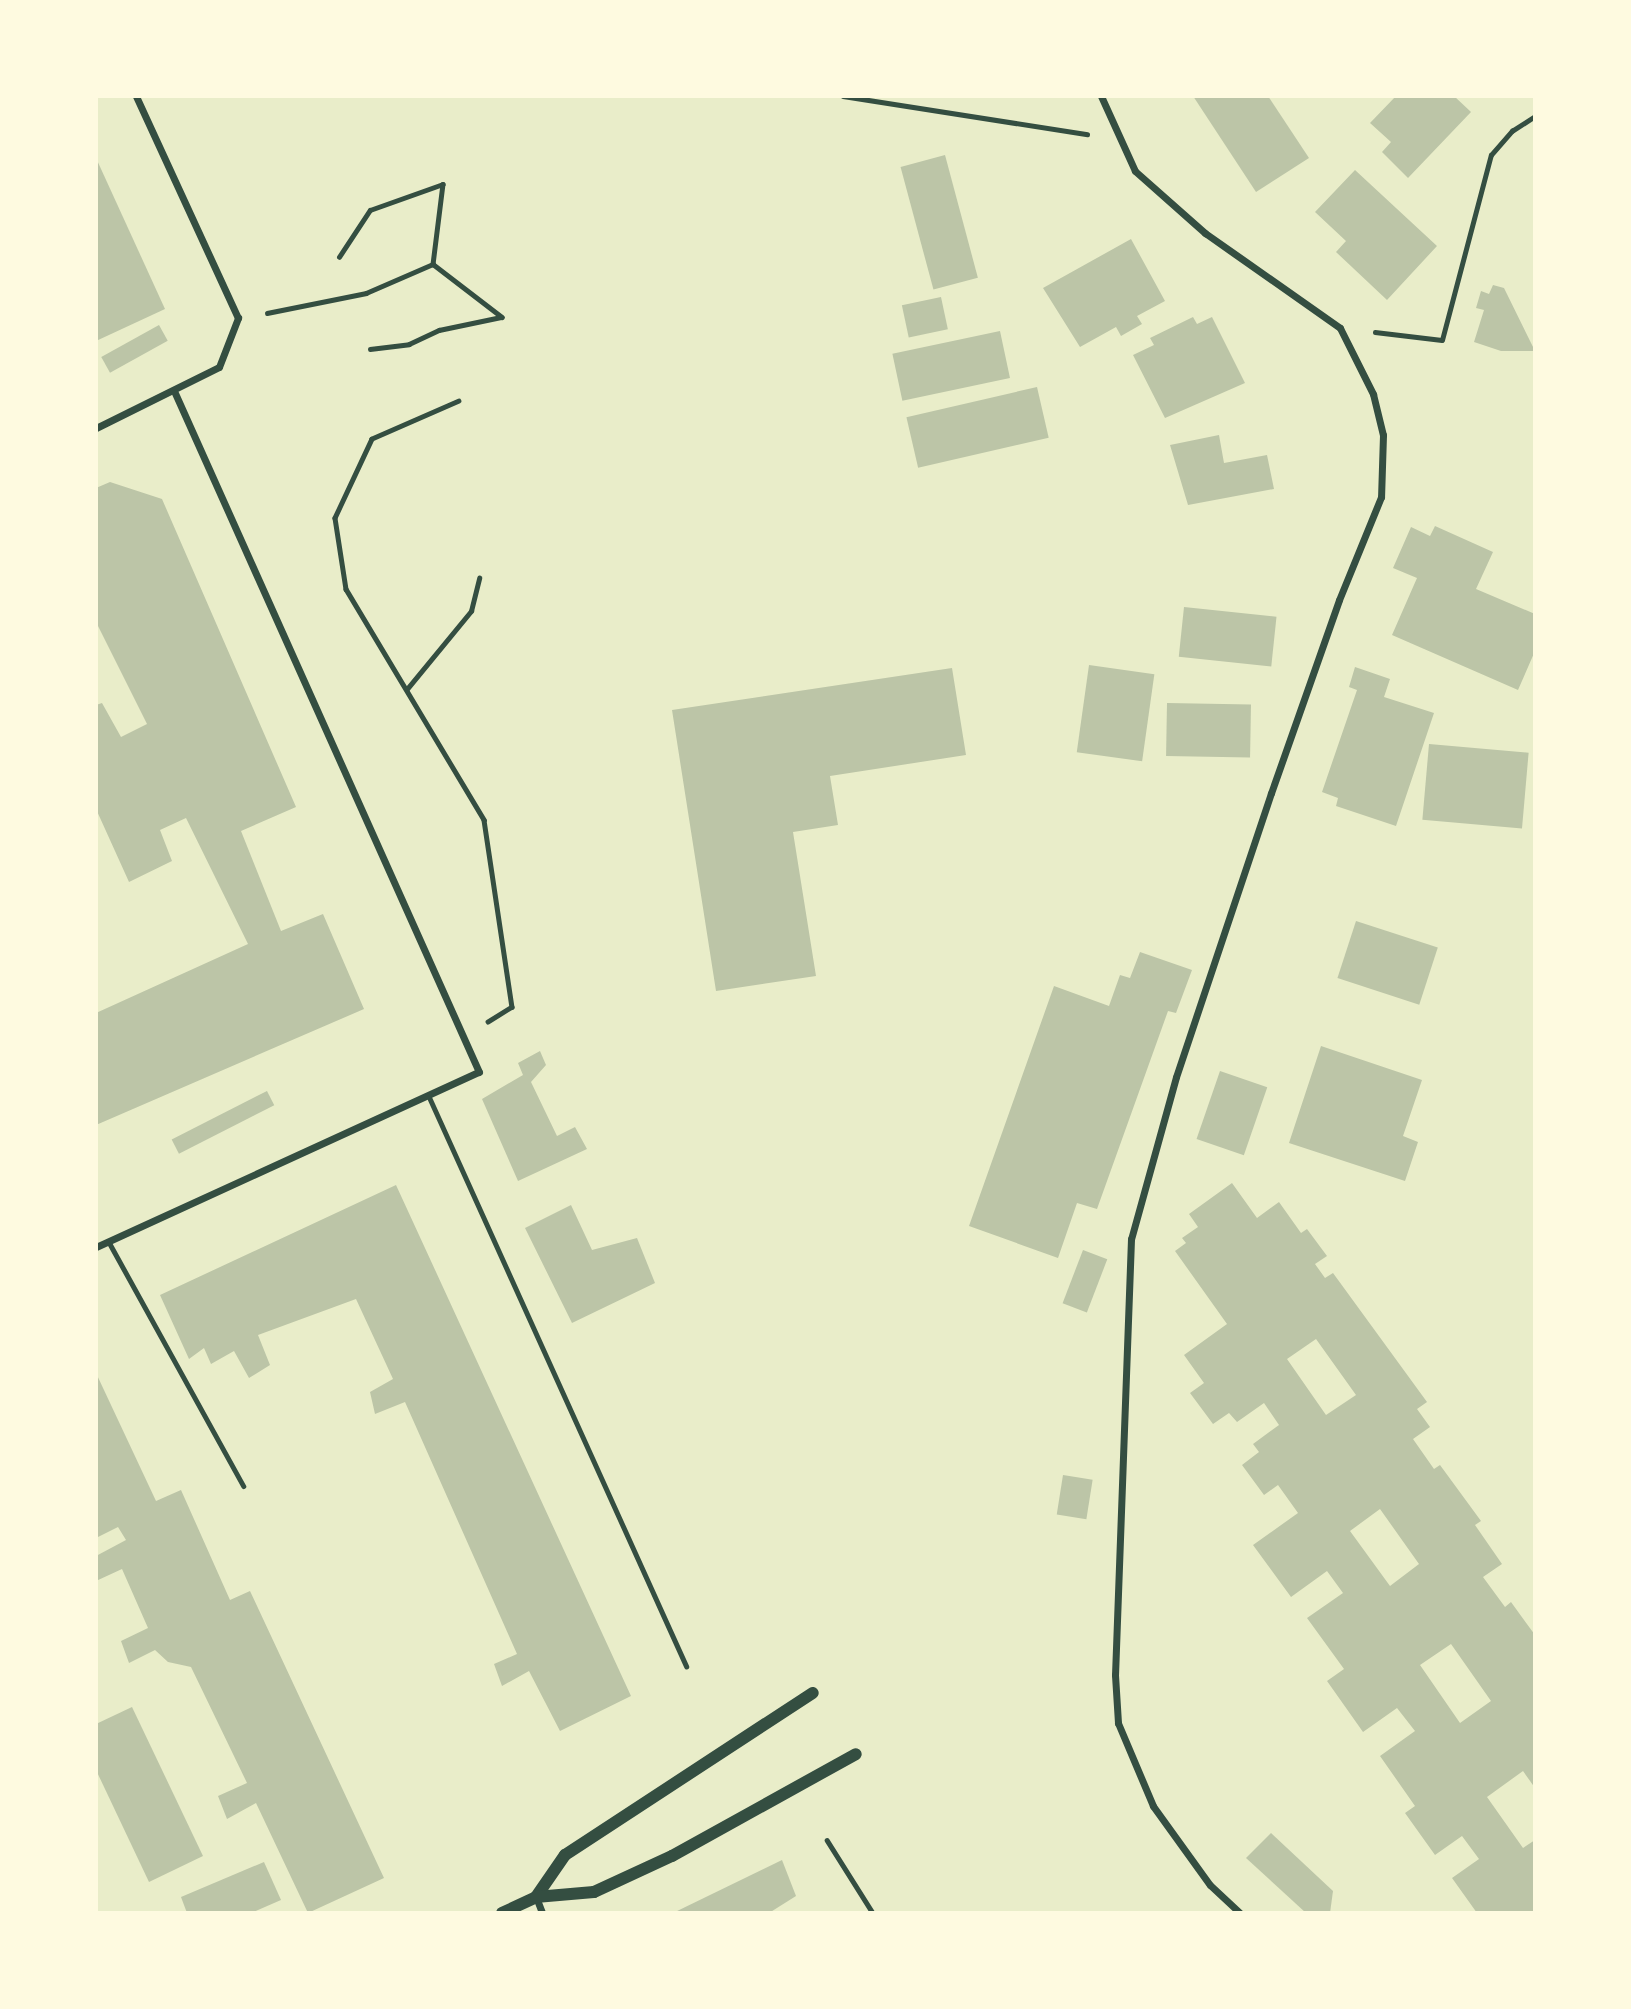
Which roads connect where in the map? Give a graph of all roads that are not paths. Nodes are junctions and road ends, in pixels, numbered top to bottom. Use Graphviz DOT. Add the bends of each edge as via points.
graph roads {
  1 [pos="135,96"];
  2 [pos="1101,96"];
  3 [pos="175,393"];
  4 [pos="96,428"];
  5 [pos="428,1095"];
  6 [pos="108,1241"];
  7 [pos="96,1247"];
  8 [pos="243,1486"];
  9 [pos="686,1666"];
  10 [pos="813,1693"];
  11 [pos="856,1754"];
  12 [pos="536,1897"];
  13 [pos="502,1913"];
  14 [pos="542,1913"];
  15 [pos="1240,1913"];
  1 -- 3 [label="street" via="238,318 219,367"];
  2 -- 15 [label="street" via="1135,171 1205,233 1340,328 1373,394 1383,435 1381,497 1339,600 1267,806 1176,1077 1131,1239 1117,1587 1118,1723 1153,1806 1210,1885"];
  3 -- 4 [label="street"];
  3 -- 5 [label="street" via="479,1072"];
  5 -- 6 [label="street"];
  5 -- 9 [label="lane"];
  6 -- 7 [label="street"];
  6 -- 8 [label="lane"];
  10 -- 12 [label="street" via="565,1856"];
  11 -- 12 [label="street" via="672,1856 605,1887"];
  12 -- 13 [label="street"];
  12 -- 14 [label="street"];
}
